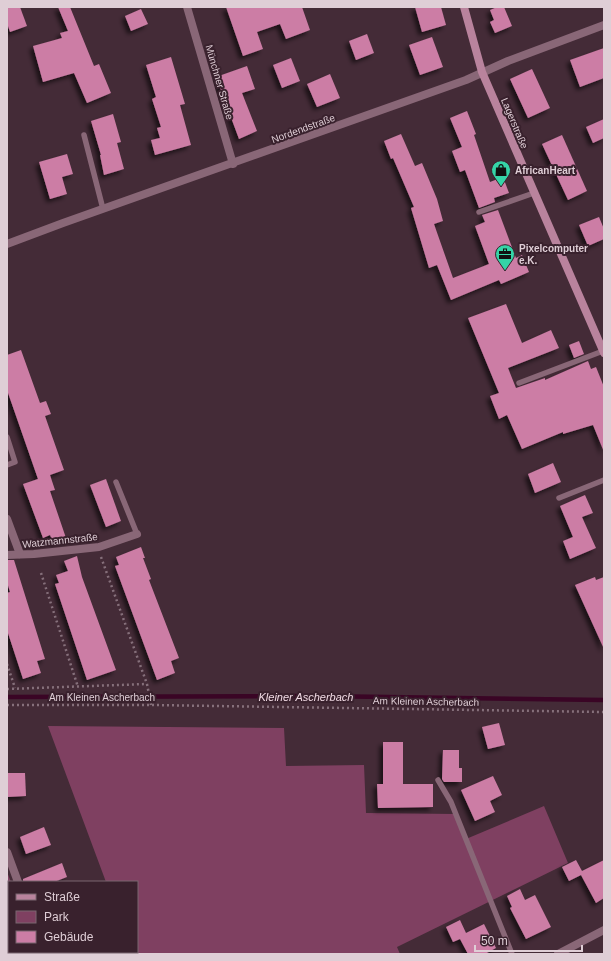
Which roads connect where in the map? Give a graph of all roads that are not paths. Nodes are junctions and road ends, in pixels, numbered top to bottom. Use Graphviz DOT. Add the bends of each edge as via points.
graph roads {
  1 [pos="187,7"];
  2 [pos="464,7"];
  3 [pos="604,25"];
  4 [pos="482,72"];
  5 [pos="84,134"];
  6 [pos="233,164"];
  7 [pos="534,193"];
  8 [pos="103,209"];
  9 [pos="479,212"];
  10 [pos="7,244"];
  11 [pos="604,352"];
  12 [pos="519,383"];
  13 [pos="7,437"];
  14 [pos="7,465"];
  15 [pos="604,480"];
  16 [pos="116,482"];
  17 [pos="559,498"];
  18 [pos="7,519"];
  19 [pos="136,534"];
  20 [pos="20,554"];
  21 [pos="7,555"];
  22 [pos="438,780"];
  23 [pos="7,852"];
  24 [pos="18,881"];
  25 [pos="604,930"];
  26 [pos="512,954"];
  27 [pos="558,954"];
  1 -- 6 [label="street, Münchner Straße"];
  2 -- 4 [label="street, Lagerstraße"];
  3 -- 4 [label="street, Nordendstraße"];
  4 -- 6 [label="street, Nordendstraße"];
  4 -- 7 [label="street, Lagerstraße"];
  5 -- 8 [label="lane"];
  6 -- 8 [label="street, Nordendstraße"];
  7 -- 9 [label="lane"];
  7 -- 11 [label="street, Lagerstraße"];
  8 -- 10 [label="street, Nordendstraße"];
  11 -- 12 [label="lane"];
  13 -- 14 [label="lane" via="15,462"];
  15 -- 17 [label="lane"];
  16 -- 19 [label="lane"];
  18 -- 20 [label="street"];
  19 -- 20 [label="street, Watzmannstraße" via="99,547"];
  20 -- 21 [label="street, Watzmannstraße"];
  22 -- 26 [label="lane" via="451,802"];
  23 -- 24 [label="street"];
  25 -- 27 [label="street"];
}
